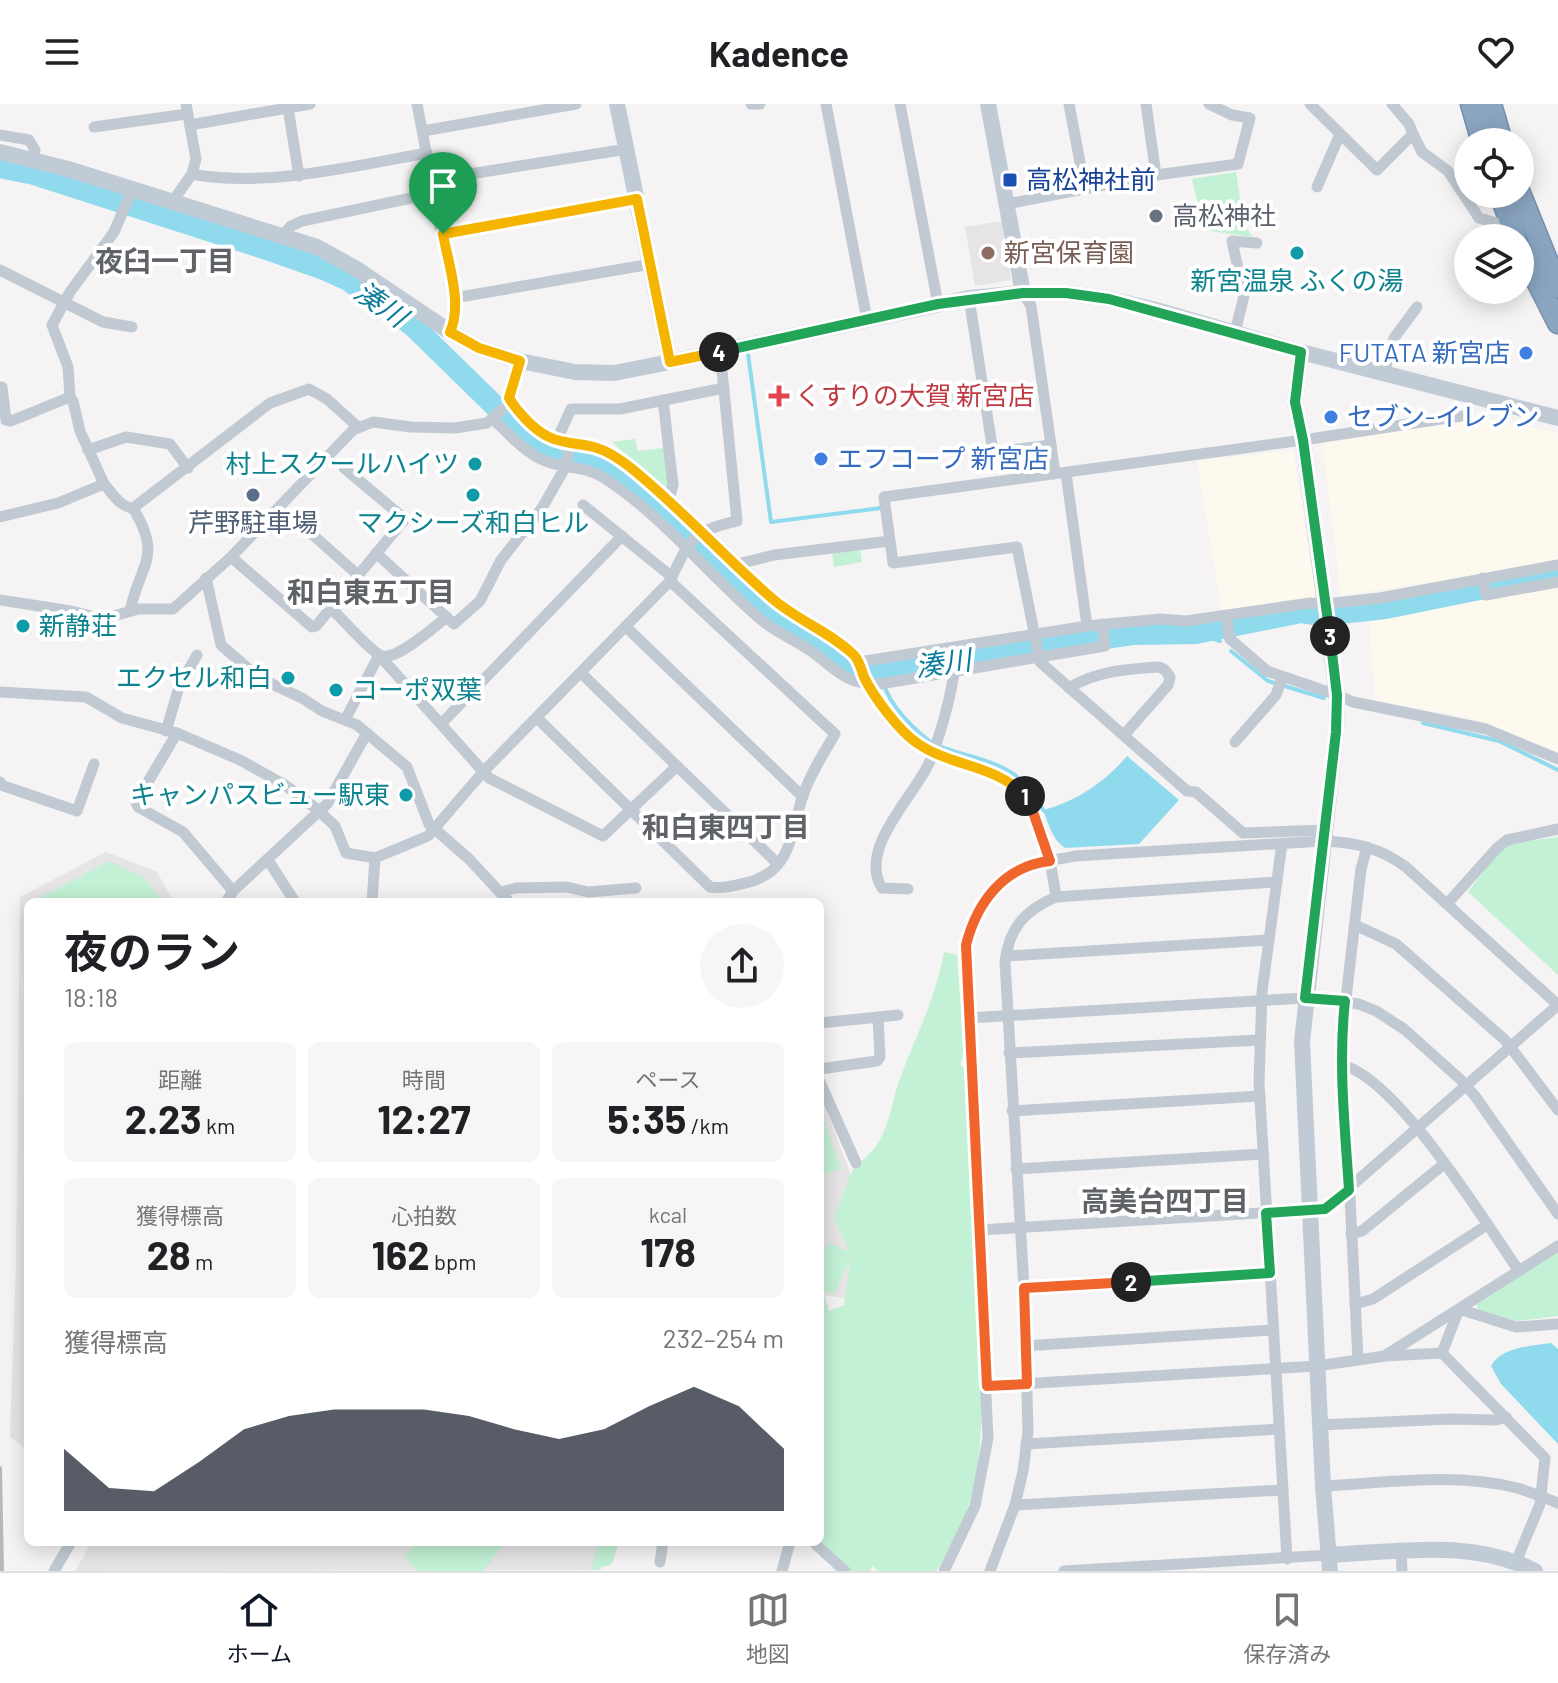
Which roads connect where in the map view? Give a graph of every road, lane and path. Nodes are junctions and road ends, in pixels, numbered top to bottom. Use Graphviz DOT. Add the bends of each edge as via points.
graph roads {
  1 [pos="310,104"];
  2 [pos="417,104"];
  3 [pos="576,104"];
  4 [pos="617,104"];
  5 [pos="751,104"];
  6 [pos="760,104"];
  7 [pos="826,104"];
  8 [pos="900,104"];
  9 [pos="988,104"];
  10 [pos="1069,104"];
  11 [pos="1146,104"];
  12 [pos="1209,104"];
  13 [pos="1310,104"];
  14 [pos="1392,104"];
  15 [pos="1471,104"];
  16 [pos="1491,104"];
  17 [pos="288,108"];
  18 [pos="188,114"];
  19 [pos="94,127"];
  20 [pos="1478,128"];
  21 [pos="1498,128"];
  22 [pos="423,131"];
  23 [pos="1340,134"];
  24 [pos="1413,134"];
  25 [pos="0,135"];
  26 [pos="627,149"];
  27 [pos="0,152"];
  28 [pos="427,153"];
  29 [pos="33,158"];
  30 [pos="192,174"];
  31 [pos="1156,175"];
  32 [pos="299,176"];
  33 [pos="433,186"];
  34 [pos="1317,187"];
  35 [pos="1085,189"];
  36 [pos="132,190"];
  37 [pos="637,199"];
  38 [pos="172,202"];
  39 [pos="1007,204"];
  40 [pos="1526,208"];
  41 [pos="1494,224"];
  42 [pos="443,234"];
  43 [pos="283,235"];
  44 [pos="1257,243"];
  45 [pos="651,264"];
  46 [pos="0,270"];
  47 [pos="1534,276"];
  48 [pos="1558,287"];
  49 [pos="1023,293"];
  50 [pos="454,298"];
  51 [pos="969,298"];
  52 [pos="64,303"];
  53 [pos="938,304"];
  54 [pos="1417,307"];
  55 [pos="867,320"];
  56 [pos="1558,323"];
  57 [pos="132,327"];
  58 [pos="450,332"];
  59 [pos="1235,332"];
  60 [pos="720,351"];
  61 [pos="1301,352"];
  62 [pos="520,361"];
  63 [pos="670,362"];
  64 [pos="1384,373"];
  65 [pos="2,387"];
  66 [pos="724,388"];
  67 [pos="70,397"];
  68 [pos="663,400"];
  69 [pos="509,404"];
  70 [pos="1461,416"];
  71 [pos="495,417"];
  72 [pos="1558,418"];
  73 [pos="3,422"];
  74 [pos="358,427"];
  75 [pos="557,440"];
  76 [pos="1303,440"];
  77 [pos="570,443"];
  78 [pos="1051,445"];
  79 [pos="88,450"];
  80 [pos="566,466"];
  81 [pos="188,468"];
  82 [pos="344,468"];
  83 [pos="1060,473"];
  84 [pos="104,484"];
  85 [pos="669,500"];
  86 [pos="583,505"];
  87 [pos="133,508"];
  88 [pos="0,517"];
  89 [pos="296,520"];
  90 [pos="703,531"];
  91 [pos="622,536"];
  92 [pos="890,541"];
  93 [pos="686,548"];
  94 [pos="376,553"];
  95 [pos="231,557"];
  96 [pos="738,564"];
  97 [pos="1558,565"];
  98 [pos="358,575"];
  99 [pos="206,578"];
  100 [pos="1483,578"];
  101 [pos="671,579"];
  102 [pos="1558,582"];
  103 [pos="0,600"];
  104 [pos="1325,604"];
  105 [pos="331,608"];
  106 [pos="130,611"];
  107 [pos="1226,616"];
  108 [pos="447,617"];
  109 [pos="1102,624"];
  110 [pos="1087,626"];
  111 [pos="626,627"];
  112 [pos="1035,636"];
  113 [pos="956,650"];
  114 [pos="197,655"];
  115 [pos="379,655"];
  116 [pos="1039,657"];
  117 [pos="859,662"];
  118 [pos="956,669"];
  119 [pos="581,673"];
  120 [pos="1282,678"];
  121 [pos="869,684"];
  122 [pos="1069,688"];
  123 [pos="0,692"];
  124 [pos="1337,695"];
  125 [pos="537,718"];
  126 [pos="345,720"];
  127 [pos="442,723"];
  128 [pos="171,732"];
  129 [pos="367,733"];
  130 [pos="1124,735"];
  131 [pos="1235,742"];
  132 [pos="932,752"];
  133 [pos="1558,759"];
  134 [pos="94,764"];
  135 [pos="677,766"];
  136 [pos="483,772"];
  137 [pos="0,782"];
  138 [pos="803,797"];
  139 [pos="318,810"];
  140 [pos="632,811"];
  141 [pos="434,828"];
  142 [pos="1558,829"];
  143 [pos="1324,835"];
  144 [pos="1282,843"];
  145 [pos="1367,847"];
  146 [pos="375,858"];
  147 [pos="268,860"];
  148 [pos="1050,861"];
  149 [pos="778,864"];
  150 [pos="1277,882"];
  151 [pos="636,888"];
  152 [pos="908,889"];
  153 [pos="233,891"];
  154 [pos="501,892"];
  155 [pos="1056,897"];
  156 [pos="229,898"];
  157 [pos="292,898"];
  158 [pos="372,898"];
  159 [pos="506,898"];
  160 [pos="1447,904"];
  161 [pos="1355,925"];
  162 [pos="1269,940"];
  163 [pos="1006,956"];
  164 [pos="1305,998"];
  165 [pos="1262,1001"];
  166 [pos="1345,1001"];
  167 [pos="1558,1005"];
  168 [pos="898,1015"];
  169 [pos="1008,1016"];
  170 [pos="878,1017"];
  171 [pos="968,1018"];
  172 [pos="824,1023"];
  173 [pos="1259,1040"];
  174 [pos="1510,1046"];
  175 [pos="1009,1053"];
  176 [pos="1342,1065"];
  177 [pos="824,1068"];
  178 [pos="1466,1086"];
  179 [pos="824,1092"];
  180 [pos="1260,1096"];
  181 [pos="1558,1110"];
  182 [pos="1012,1111"];
  183 [pos="1419,1128"];
  184 [pos="1263,1154"];
  185 [pos="856,1163"];
  186 [pos="1444,1164"];
  187 [pos="1016,1169"];
  188 [pos="1349,1190"];
  189 [pos="1309,1211"];
  190 [pos="1266,1213"];
  191 [pos="1558,1214"];
  192 [pos="1487,1225"];
  193 [pos="1019,1227"];
  194 [pos="979,1230"];
  195 [pos="1351,1234"];
  196 [pos="1558,1246"];
  197 [pos="1519,1271"];
  198 [pos="1270,1273"];
  199 [pos="1024,1288"];
  200 [pos="1355,1304"];
  201 [pos="1459,1309"];
  202 [pos="1558,1324"];
  203 [pos="1273,1330"];
  204 [pos="1024,1346"];
  205 [pos="1442,1353"];
  206 [pos="1385,1356"];
  207 [pos="1358,1360"];
  208 [pos="1317,1366"];
  209 [pos="1275,1369"];
  210 [pos="1027,1384"];
  211 [pos="987,1386"];
  212 [pos="1506,1417"];
  213 [pos="1320,1425"];
  214 [pos="1279,1429"];
  215 [pos="1026,1444"];
  216 [pos="1323,1486"];
  217 [pos="1283,1490"];
  218 [pos="1542,1497"];
  219 [pos="1558,1503"];
  220 [pos="1015,1505"];
  221 [pos="69,1546"];
  222 [pos="662,1546"];
  223 [pos="789,1546"];
  224 [pos="817,1546"];
  225 [pos="1401,1552"];
  226 [pos="1287,1559"];
  227 [pos="660,1562"];
  228 [pos="1516,1562"];
  229 [pos="1329,1563"];
  230 [pos="1260,1566"];
  231 [pos="1103,1570"];
  232 [pos="54,1571"];
  233 [pos="782,1571"];
  234 [pos="845,1571"];
  235 [pos="944,1571"];
  236 [pos="990,1571"];
  237 [pos="1064,1571"];
  238 [pos="1402,1571"];
  239 [pos="1535,1571"];
  1 -- 17 [label="street"];
  2 -- 22 [label="street"];
  3 -- 22 [label="street"];
  4 -- 26 [label="street"];
  5 -- 6 [label="street"];
  7 -- 55 [label="street"];
  8 -- 53 [label="street"];
  9 -- 39 [label="street"];
  10 -- 35 [label="street"];
  11 -- 31 [label="street"];
  12 -- 31 [label="street" via="1250,118 1238,164"];
  13 -- 23 [label="street"];
  14 -- 24 [label="street"];
  15 -- 20 [label="highway"];
  16 -- 21 [label="highway"];
  17 -- 18 [label="street"];
  17 -- 32 [label="street"];
  18 -- 19 [label="street"];
  18 -- 30 [label="street" via="196,159"];
  22 -- 28 [label="street"];
  23 -- 24 [label="street" via="1377,170"];
  23 -- 34 [label="street"];
  24 -- 41 [label="street" via="1422,152 1448,171 1479,218"];
  25 -- 29 [label="street" via="29,140"];
  26 -- 33 [label="street"];
  26 -- 37 [label="street"];
  27 -- 29 [label="street"];
  28 -- 32 [label="street"];
  28 -- 33 [label="street"];
  29 -- 36 [label="street"];
  30 -- 32 [label="street"];
  30 -- 38 [label="street"];
  31 -- 35 [label="street"];
  33 -- 42 [label="street"];
  33 -- 43 [label="street" via="302,221"];
  35 -- 39 [label="street"];
  36 -- 38 [label="street"];
  36 -- 52 [label="street" via="114,232"];
  37 -- 42 [label="street"];
  37 -- 45 [label="street"];
  38 -- 43 [label="street"];
  39 -- 49 [label="street"];
  40 -- 48 [label="highway"];
  42 -- 50 [label="street"];
  43 -- 58 [label="street" via="341,259"];
  44 -- 59 [label="street" via="1232,241 1244,296"];
  45 -- 50 [label="street"];
  45 -- 63 [label="street"];
  46 -- 52 [label="street"];
  47 -- 56 [label="highway"];
  49 -- 51 [label="street"];
  49 -- 59 [label="street" via="1109,299"];
  49 -- 78 [label="street" via="1031,306"];
  50 -- 58 [label="street"];
  51 -- 53 [label="street"];
  51 -- 78 [label="street" via="993,452"];
  52 -- 57 [label="street" via="103,322"];
  52 -- 67 [label="street" via="52,325 68,367"];
  53 -- 55 [label="street"];
  54 -- 64 [label="street" via="1394,338"];
  55 -- 60 [label="street"];
  58 -- 62 [label="street"];
  59 -- 61 [label="street"];
  60 -- 63 [label="street"];
  60 -- 66 [label="street"];
  61 -- 64 [label="street"];
  61 -- 76 [label="street" via="1295,402"];
  62 -- 63 [label="street" via="614,373"];
  62 -- 69 [label="street"];
  64 -- 72 [label="street"];
  65 -- 73 [label="street"];
  66 -- 68 [label="street"];
  66 -- 90 [label="street" via="738,516 737,521"];
  67 -- 73 [label="street"];
  67 -- 79 [label="street"];
  68 -- 75 [label="street" via="620,409 571,409"];
  68 -- 85 [label="street" via="673,485"];
  69 -- 71 [label="street"];
  69 -- 75 [label="street"];
  70 -- 76 [label="street"];
  71 -- 74 [label="street" via="455,428 373,422"];
  71 -- 80 [label="street" via="528,452"];
  74 -- 81 [label="street" via="309,389 270,403"];
  74 -- 95 [label="street"];
  75 -- 77 [label="street"];
  76 -- 83 [label="street"];
  76 -- 104 [label="street"];
  77 -- 80 [label="street"];
  77 -- 85 [label="street" via="612,454"];
  78 -- 83 [label="street"];
  79 -- 81 [label="street" via="126,437 170,444"];
  79 -- 84 [label="street"];
  80 -- 93 [label="street" via="605,478"];
  80 -- 108 [label="street" via="542,508 501,560 480,601 454,624"];
  81 -- 87 [label="street"];
  82 -- 94 [label="street" via="405,519"];
  83 -- 92 [label="street" via="884,497"];
  83 -- 110 [label="street"];
  84 -- 87 [label="street" via="117,500"];
  84 -- 88 [label="street" via="58,503"];
  85 -- 90 [label="street"];
  86 -- 91 [label="street"];
  87 -- 106 [label="street" via="148,540 149,556"];
  89 -- 98 [label="street"];
  90 -- 93 [label="street"];
  90 -- 96 [label="street"];
  91 -- 101 [label="street"];
  91 -- 127 [label="street"];
  92 -- 96 [label="street"];
  92 -- 112 [label="street" via="893,563 1017,547"];
  93 -- 101 [label="street"];
  93 -- 121 [label="street" via="766,625 839,675"];
  94 -- 98 [label="street"];
  94 -- 108 [label="street"];
  95 -- 99 [label="street"];
  95 -- 105 [label="street" via="312,627"];
  96 -- 117 [label="street" via="776,601 825,632"];
  97 -- 100 [label="street"];
  98 -- 105 [label="street"];
  99 -- 106 [label="street" via="179,607"];
  99 -- 126 [label="street" via="221,645 251,671"];
  100 -- 102 [label="street" via="1486,595"];
  100 -- 104 [label="street"];
  101 -- 111 [label="street"];
  101 -- 138 [label="street" via="835,734"];
  103 -- 106 [label="street" via="104,619"];
  104 -- 107 [label="street"];
  104 -- 124 [label="street"];
  105 -- 115 [label="street"];
  107 -- 109 [label="street"];
  107 -- 120 [label="street" via="1230,639"];
  108 -- 115 [label="street" via="393,656"];
  109 -- 110 [label="street"];
  109 -- 116 [label="street" via="1105,646"];
  110 -- 112 [label="street"];
  111 -- 119 [label="street"];
  111 -- 138 [label="street"];
  112 -- 113 [label="street"];
  112 -- 116 [label="street"];
  113 -- 117 [label="street"];
  113 -- 118 [label="street"];
  114 -- 128 [label="street" via="179,687"];
  115 -- 126 [label="street"];
  115 -- 127 [label="street"];
  116 -- 118 [label="street"];
  116 -- 122 [label="street"];
  117 -- 121 [label="street"];
  118 -- 121 [label="street"];
  118 -- 132 [label="street"];
  119 -- 125 [label="street"];
  119 -- 135 [label="street"];
  120 -- 124 [label="street"];
  120 -- 131 [label="street" via="1276,695"];
  121 -- 132 [label="street" via="901,729"];
  122 -- 130 [label="street"];
  122 -- 130 [label="street" via="1115,671 1165,670 1168,685"];
  123 -- 128 [label="street" via="86,697 122,718"];
  124 -- 133 [label="street" via="1393,712 1486,729"];
  124 -- 143 [label="street"];
  125 -- 136 [label="street"];
  125 -- 140 [label="street"];
  126 -- 129 [label="street"];
  127 -- 136 [label="street"];
  128 -- 139 [label="street" via="240,760"];
  128 -- 153 [label="street" via="136,802 183,832"];
  129 -- 139 [label="street" via="327,804"];
  129 -- 141 [label="street" via="407,767"];
  130 -- 143 [label="street" via="1243,833"];
  132 -- 148 [label="street" via="1015,785 1032,809"];
  132 -- 152 [label="street" via="878,855 876,878 882,888"];
  134 -- 137 [label="street" via="77,811"];
  135 -- 140 [label="street"];
  135 -- 149 [label="street"];
  136 -- 140 [label="street" via="603,836"];
  136 -- 141 [label="street"];
  138 -- 149 [label="street" via="795,834"];
  139 -- 146 [label="street" via="335,826 346,853"];
  139 -- 147 [label="street"];
  140 -- 149 [label="street" via="710,887 759,881"];
  141 -- 146 [label="street" via="422,839"];
  141 -- 154 [label="street"];
  142 -- 160 [label="street" via="1507,840"];
  143 -- 144 [label="street"];
  143 -- 145 [label="street"];
  143 -- 164 [label="street"];
  144 -- 148 [label="street"];
  144 -- 150 [label="street"];
  145 -- 160 [label="street" via="1398,862"];
  145 -- 161 [label="street"];
  146 -- 158 [label="street"];
  147 -- 153 [label="street"];
  147 -- 157 [label="street"];
  148 -- 155 [label="street"];
  148 -- 171 [label="street" via="1036,862 998,884 978,913 966,945"];
  150 -- 155 [label="street"];
  150 -- 162 [label="street"];
  151 -- 154 [label="street"];
  153 -- 156 [label="street"];
  154 -- 159 [label="street"];
  155 -- 163 [label="street" via="1016,925"];
  160 -- 167 [label="street"];
  161 -- 166 [label="street"];
  161 -- 174 [label="street" via="1396,944"];
  162 -- 163 [label="street"];
  162 -- 165 [label="street"];
  163 -- 169 [label="street"];
  164 -- 165 [label="street"];
  164 -- 166 [label="street"];
  164 -- 189 [label="street"];
  165 -- 169 [label="street"];
  165 -- 173 [label="street"];
  166 -- 176 [label="street"];
  166 -- 178 [label="street" via="1393,1021"];
  167 -- 174 [label="street"];
  168 -- 170 [label="street"];
  169 -- 171 [label="street"];
  169 -- 175 [label="street"];
  170 -- 172 [label="street"];
  170 -- 177 [label="street" via="877,1061"];
  171 -- 194 [label="street"];
  173 -- 175 [label="street"];
  173 -- 180 [label="street"];
  174 -- 178 [label="street"];
  174 -- 181 [label="street"];
  175 -- 182 [label="street"];
  176 -- 183 [label="street" via="1366,1076"];
  176 -- 188 [label="street"];
  178 -- 183 [label="street"];
  178 -- 191 [label="street"];
  179 -- 185 [label="street"];
  180 -- 182 [label="street"];
  180 -- 184 [label="street"];
  182 -- 187 [label="street"];
  183 -- 186 [label="street"];
  183 -- 188 [label="street"];
  184 -- 187 [label="street"];
  184 -- 190 [label="street"];
  186 -- 192 [label="street"];
  186 -- 195 [label="street" via="1362,1231"];
  187 -- 193 [label="street"];
  188 -- 189 [label="street" via="1325,1209"];
  188 -- 195 [label="street"];
  189 -- 190 [label="street"];
  189 -- 208 [label="street"];
  190 -- 193 [label="street"];
  190 -- 198 [label="street"];
  192 -- 197 [label="street"];
  192 -- 200 [label="street" via="1373,1299"];
  193 -- 194 [label="street"];
  193 -- 199 [label="street"];
  194 -- 211 [label="street"];
  195 -- 200 [label="street"];
  196 -- 197 [label="street"];
  197 -- 201 [label="street"];
  198 -- 199 [label="street"];
  198 -- 203 [label="street"];
  199 -- 204 [label="street"];
  200 -- 207 [label="street"];
  201 -- 202 [label="street" via="1516,1327"];
  201 -- 205 [label="street"];
  201 -- 206 [label="street"];
  203 -- 204 [label="street"];
  203 -- 209 [label="street"];
  204 -- 210 [label="street"];
  205 -- 206 [label="street"];
  205 -- 212 [label="street"];
  206 -- 207 [label="street"];
  207 -- 208 [label="street"];
  208 -- 209 [label="street"];
  208 -- 213 [label="street"];
  209 -- 210 [label="street"];
  209 -- 214 [label="street"];
  210 -- 211 [label="street"];
  210 -- 215 [label="street"];
  211 -- 235 [label="street" via="988,1438 981,1483"];
  212 -- 213 [label="street"];
  212 -- 218 [label="street" via="1544,1454"];
  213 -- 216 [label="street"];
  214 -- 215 [label="street"];
  214 -- 217 [label="street"];
  215 -- 220 [label="street"];
  216 -- 218 [label="street" via="1444,1480 1496,1484"];
  216 -- 229 [label="street"];
  217 -- 220 [label="street"];
  217 -- 226 [label="street"];
  218 -- 219 [label="street"];
  218 -- 228 [label="street"];
  220 -- 236 [label="street"];
  221 -- 232 [label="street"];
  222 -- 227 [label="street"];
  223 -- 233 [label="street"];
  224 -- 234 [label="street"];
  225 -- 228 [label="street" via="1456,1549"];
  225 -- 229 [label="street"];
  225 -- 238 [label="street"];
  226 -- 229 [label="street"];
  226 -- 230 [label="street"];
  228 -- 239 [label="street"];
  230 -- 231 [label="street"];
  231 -- 237 [label="street"];
}
